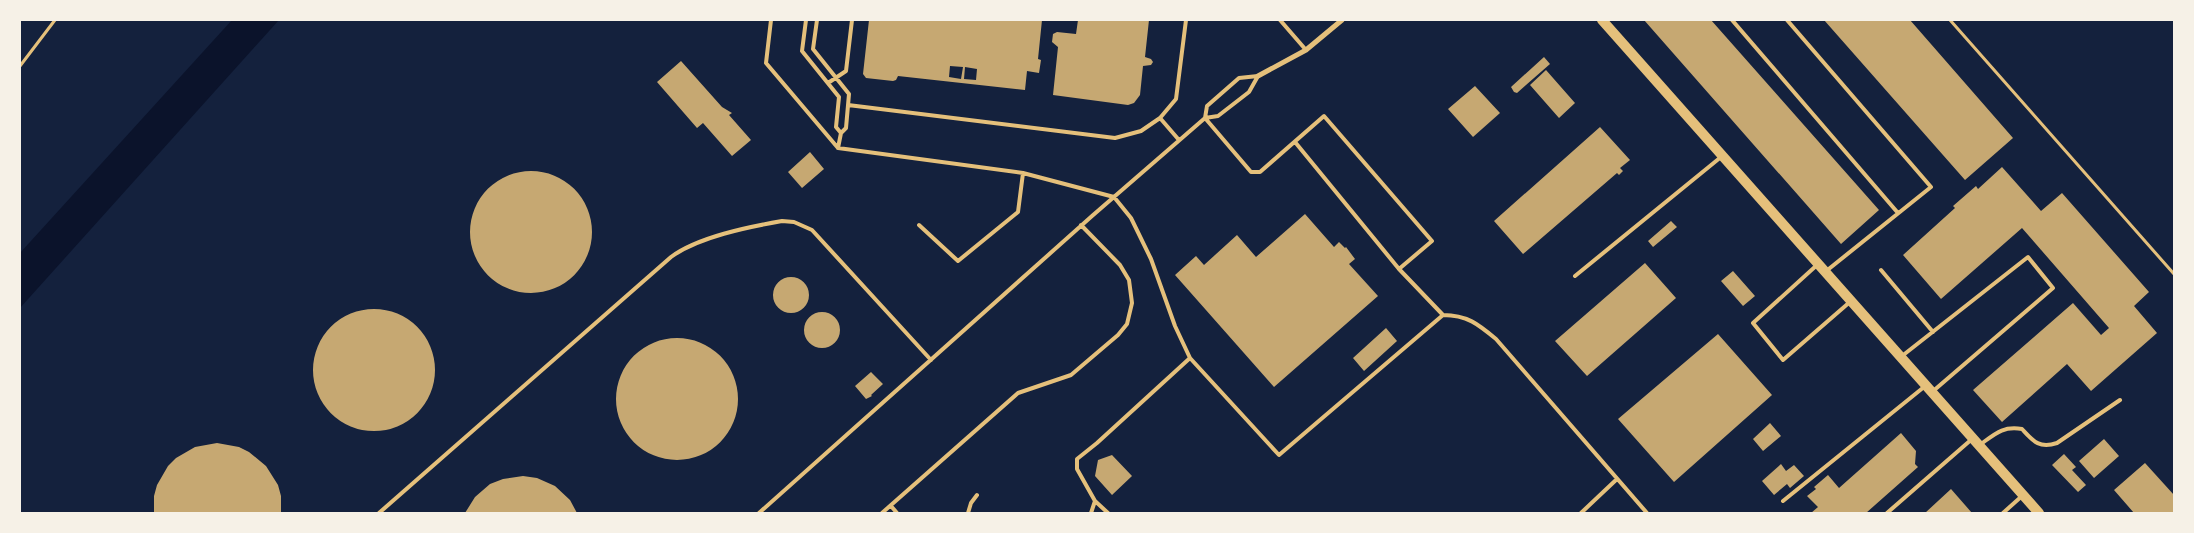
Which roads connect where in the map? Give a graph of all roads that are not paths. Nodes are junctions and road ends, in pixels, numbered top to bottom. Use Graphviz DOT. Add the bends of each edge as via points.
graph roads {
  1 [pos="771,20"];
  2 [pos="806,20"];
  3 [pos="817,20"];
  4 [pos="852,20"];
  5 [pos="1186,20"];
  6 [pos="1280,20"];
  7 [pos="1342,20"];
  8 [pos="1602,20"];
  9 [pos="1732,20"];
  10 [pos="1787,20"];
  11 [pos="1306,50"];
  12 [pos="1258,76"];
  13 [pos="835,77"];
  14 [pos="828,83"];
  15 [pos="848,105"];
  16 [pos="1160,118"];
  17 [pos="1205,118"];
  18 [pos="841,133"];
  19 [pos="1179,140"];
  20 [pos="1295,142"];
  21 [pos="838,148"];
  22 [pos="1722,155"];
  23 [pos="1024,173"];
  24 [pos="1114,196"];
  25 [pos="1898,213"];
  26 [pos="919,224"];
  27 [pos="1082,225"];
  28 [pos="1822,268"];
  29 [pos="1399,269"];
  30 [pos="1881,270"];
  31 [pos="1575,276"];
  32 [pos="1851,301"];
  33 [pos="1443,315"];
  34 [pos="1933,332"];
  35 [pos="1901,357"];
  36 [pos="1190,358"];
  37 [pos="931,360"];
  38 [pos="1929,389"];
  39 [pos="2120,400"];
  40 [pos="1976,442"];
  41 [pos="1617,479"];
  42 [pos="977,495"];
  43 [pos="2023,495"];
  44 [pos="1095,501"];
  45 [pos="1782,501"];
  46 [pos="891,506"];
  47 [pos="379,513"];
  48 [pos="759,513"];
  49 [pos="882,513"];
  50 [pos="897,513"];
  51 [pos="968,513"];
  52 [pos="1091,513"];
  53 [pos="1108,513"];
  54 [pos="1581,513"];
  55 [pos="1647,513"];
  56 [pos="1887,513"];
  57 [pos="2003,513"];
  58 [pos="2039,513"];
  1 -- 21 [label="lane" via="766,63"];
  2 -- 14 [label="lane" via="802,51"];
  3 -- 13 [label="lane" via="812,49"];
  4 -- 13 [label="lane" via="846,71"];
  5 -- 16 [label="lane" via="1176,99"];
  6 -- 11 [label="lane"];
  7 -- 11 [label="street"];
  8 -- 22 [label="main road"];
  9 -- 25 [label="lane"];
  10 -- 25 [label="lane" via="1931,187"];
  11 -- 12 [label="street"];
  12 -- 17 [label="lane" via="1249,92 1218,116"];
  12 -- 17 [label="lane" via="1239,78 1207,106"];
  13 -- 14 [label="lane"];
  13 -- 15 [label="lane" via="849,94"];
  14 -- 18 [label="lane" via="839,97 836,127"];
  15 -- 16 [label="lane" via="1115,138 1141,131"];
  15 -- 18 [label="lane" via="846,128"];
  16 -- 19 [label="lane"];
  17 -- 19 [label="lane"];
  17 -- 20 [label="lane" via="1251,172 1260,172"];
  18 -- 21 [label="lane"];
  19 -- 24 [label="lane"];
  20 -- 29 [label="lane"];
  20 -- 29 [label="lane" via="1324,116 1432,241"];
  21 -- 23 [label="lane"];
  22 -- 28 [label="main road"];
  22 -- 31 [label="lane"];
  23 -- 24 [label="lane"];
  23 -- 26 [label="lane" via="1018,212 958,261"];
  24 -- 27 [label="lane"];
  24 -- 36 [label="lane" via="1131,218 1151,259"];
  25 -- 28 [label="lane"];
  27 -- 37 [label="lane"];
  27 -- 46 [label="lane" via="1130,280 1132,303 1127,324 1072,375 1018,393"];
  28 -- 32 [label="main road"];
  28 -- 32 [label="lane" via="1753,323 1784,360"];
  29 -- 33 [label="lane"];
  30 -- 34 [label="lane"];
  32 -- 35 [label="main road"];
  33 -- 36 [label="lane" via="1279,455"];
  33 -- 41 [label="lane" via="1459,315 1496,339"];
  34 -- 35 [label="lane"];
  34 -- 38 [label="lane" via="2028,257 2053,288"];
  35 -- 38 [label="main road"];
  36 -- 44 [label="lane" via="1077,459 1077,469"];
  37 -- 47 [label="lane" via="812,230 782,221 707,239 671,256"];
  37 -- 48 [label="lane"];
  38 -- 40 [label="main road"];
  38 -- 45 [label="lane"];
  39 -- 40 [label="lane" via="2047,446 2036,444 2022,429 2010,427"];
  40 -- 43 [label="main road"];
  40 -- 56 [label="lane"];
  41 -- 54 [label="lane"];
  41 -- 55 [label="lane"];
  42 -- 51 [label="lane"];
  43 -- 57 [label="lane"];
  43 -- 58 [label="main road"];
  44 -- 52 [label="lane"];
  44 -- 53 [label="lane"];
  46 -- 49 [label="lane"];
  46 -- 50 [label="lane"];
}
